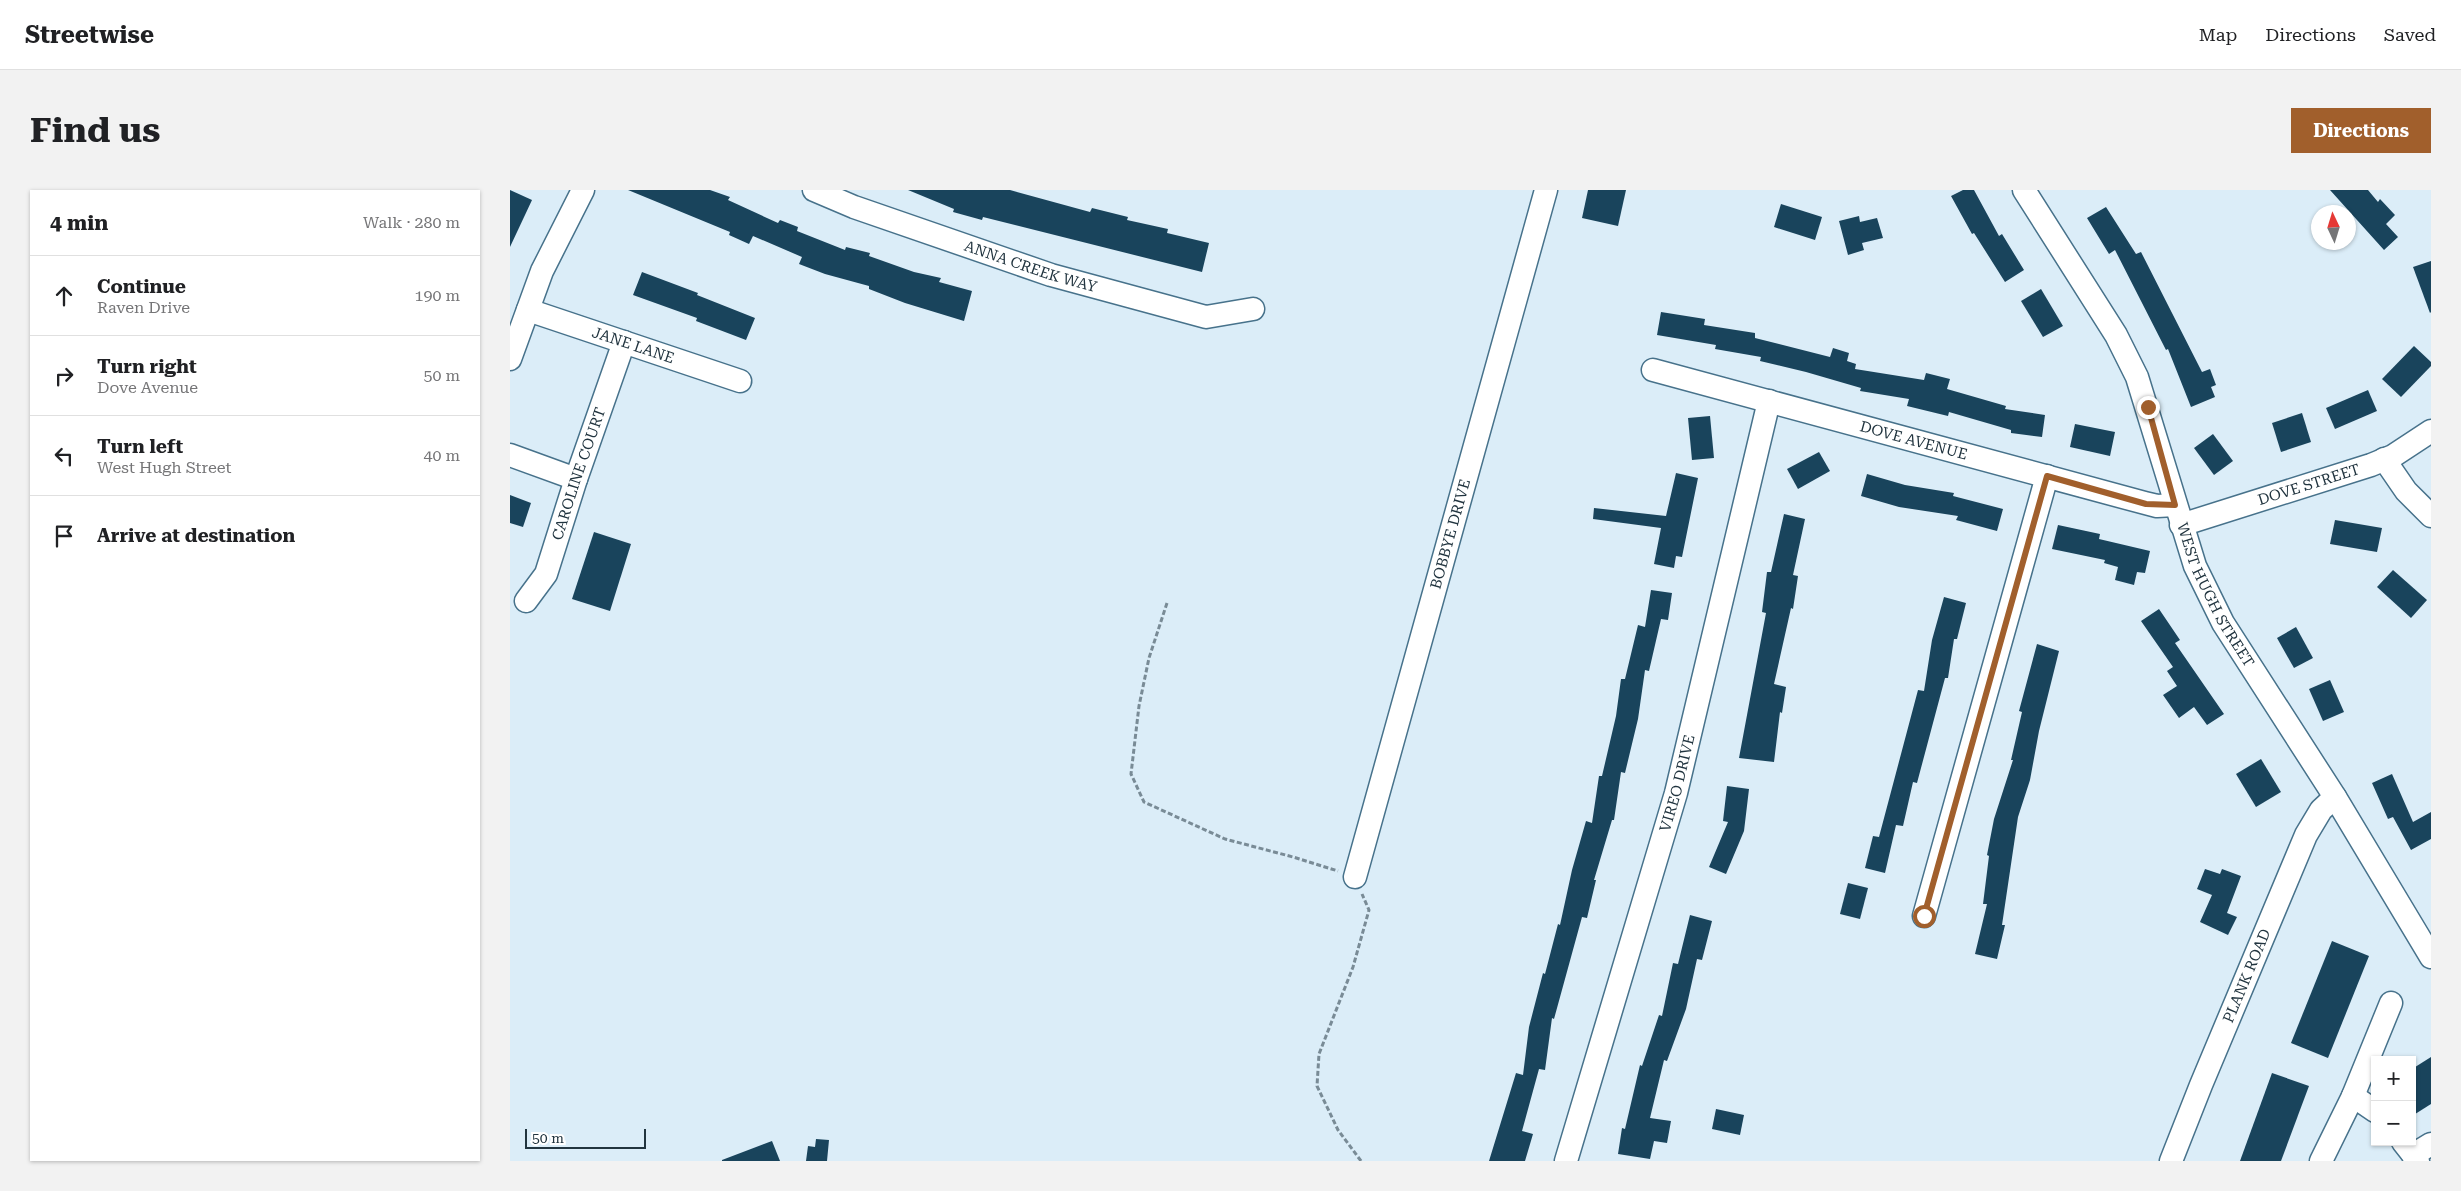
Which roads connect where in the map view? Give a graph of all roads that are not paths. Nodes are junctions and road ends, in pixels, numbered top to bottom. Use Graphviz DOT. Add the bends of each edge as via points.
graph roads {
  1 [pos="584,190"];
  2 [pos="814,190"];
  3 [pos="1546,190"];
  4 [pos="2024,190"];
  5 [pos="1253,309"];
  6 [pos="528,310"];
  7 [pos="624,342"];
  8 [pos="510,359"];
  9 [pos="1653,370"];
  10 [pos="740,381"];
  11 [pos="1770,401"];
  12 [pos="2431,431"];
  13 [pos="510,455"];
  14 [pos="2384,459"];
  15 [pos="2047,476"];
  16 [pos="576,478"];
  17 [pos="2178,515"];
  18 [pos="2431,516"];
  19 [pos="526,601"];
  20 [pos="2335,798"];
  21 [pos="1355,877"];
  22 [pos="1924,916"];
  23 [pos="2431,957"];
  24 [pos="2392,1003"];
  25 [pos="2353,1096"];
  26 [pos="2371,1108"];
  27 [pos="1566,1161"];
  28 [pos="2171,1161"];
  29 [pos="2321,1161"];
  1 -- 6 [label="street" via="542,271"];
  2 -- 5 [label="street, ANNA CREEK WAY" via="1051,275 1206,317"];
  3 -- 21 [label="street, BOBBYE DRIVE"];
  4 -- 17 [label="street, WEST HUGH STREET" via="2124,349 2148,407"];
  6 -- 7 [label="street, JANE LANE"];
  6 -- 8 [label="street"];
  7 -- 10 [label="street, JANE LANE"];
  7 -- 16 [label="street, CAROLINE COURT"];
  9 -- 11 [label="street, DOVE AVENUE"];
  11 -- 15 [label="street, DOVE AVENUE"];
  11 -- 27 [label="street, VIREO DRIVE" via="1676,794"];
  12 -- 14 [label="street, DOVE STREET"];
  13 -- 16 [label="street"];
  14 -- 17 [label="street, DOVE STREET" via="2266,500"];
  14 -- 18 [label="street" via="2406,491"];
  15 -- 17 [label="street, DOVE AVENUE"];
  15 -- 22 [label="street"];
  16 -- 19 [label="street, CAROLINE COURT" via="546,574"];
  17 -- 20 [label="street, WEST HUGH STREET" via="2195,566 2223,623"];
  20 -- 23 [label="street, WEST HUGH STREET"];
  20 -- 28 [label="street, PLANK ROAD" via="2321,810 2306,835"];
  24 -- 25 [label="street"];
  25 -- 26 [label="street"];
  25 -- 29 [label="street"];
}
